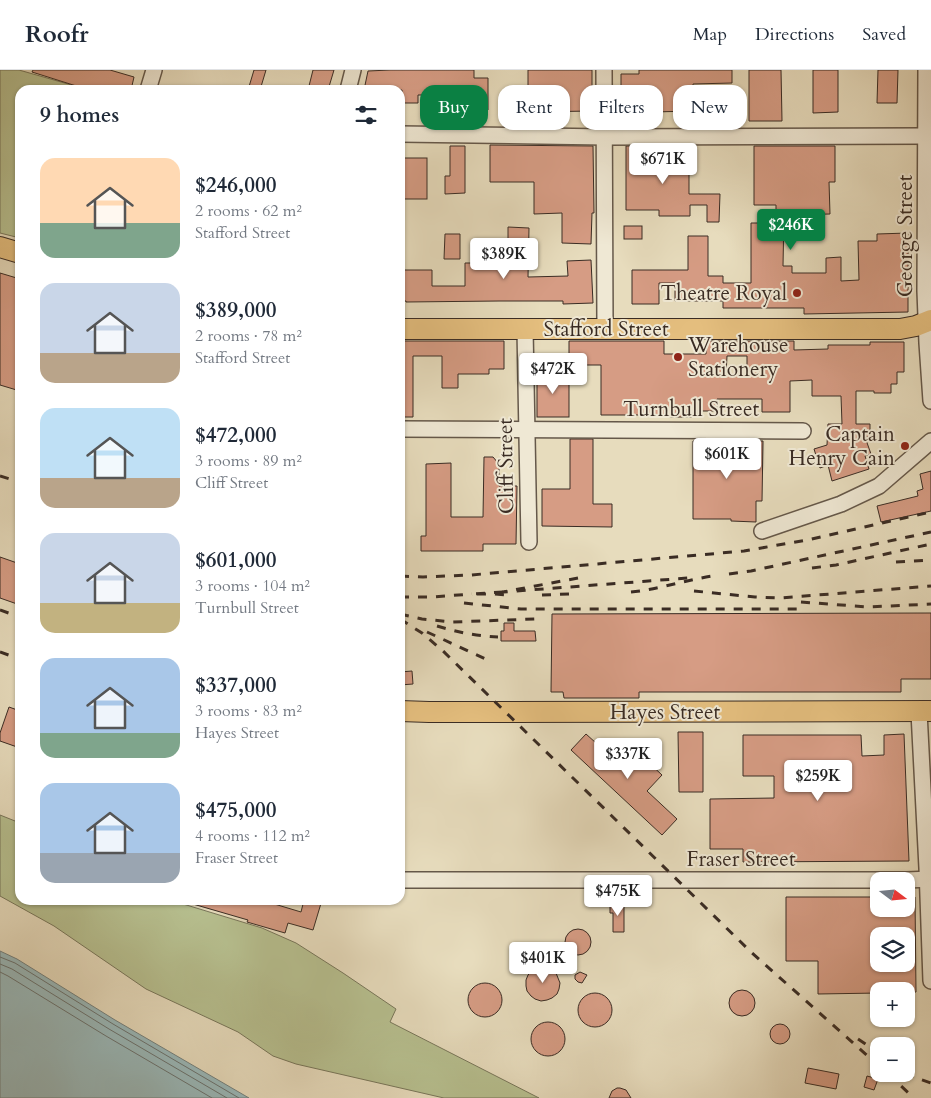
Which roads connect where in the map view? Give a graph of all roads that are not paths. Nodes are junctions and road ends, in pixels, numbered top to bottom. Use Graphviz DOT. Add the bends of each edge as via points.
graph roads {
  1 [pos="154,70"];
  2 [pos="354,70"];
  3 [pos="604,70"];
  4 [pos="926,70"];
  5 [pos="150,85"];
  6 [pos="350,85"];
  7 [pos="405,134"];
  8 [pos="926,136"];
  9 [pos="605,137"];
  10 [pos="0,247"];
  11 [pos="15,252"];
  12 [pos="929,322"];
  13 [pos="405,328"];
  14 [pos="605,328"];
  15 [pos="526,329"];
  16 [pos="931,401"];
  17 [pos="405,429"];
  18 [pos="527,429"];
  19 [pos="803,431"];
  20 [pos="931,440"];
  21 [pos="762,531"];
  22 [pos="528,542"];
  23 [pos="405,710"];
  24 [pos="925,711"];
  25 [pos="929,879"];
  26 [pos="405,880"];
  27 [pos="931,981"];
  1 -- 5 [label="street"];
  2 -- 6 [label="street"];
  3 -- 9 [label="street"];
  4 -- 8 [label="street, George Street"];
  7 -- 9 [label="street"];
  8 -- 9 [label="street"];
  8 -- 12 [label="street, George Street" via="925,291"];
  9 -- 14 [label="street"];
  10 -- 11 [label="main road"];
  12 -- 14 [label="main road, Stafford Street" via="909,328"];
  12 -- 16 [label="street, George Street"];
  13 -- 15 [label="main road, Stafford Street"];
  14 -- 15 [label="main road, Stafford Street"];
  15 -- 18 [label="street, Cliff Street"];
  17 -- 18 [label="street, Turnbull Street"];
  18 -- 19 [label="street, Turnbull Street"];
  18 -- 22 [label="street, Cliff Street"];
  20 -- 21 [label="street" via="879,486 841,504"];
  23 -- 24 [label="main road, Hayes Street"];
  24 -- 25 [label="street"];
  25 -- 26 [label="street, Fraser Street"];
  25 -- 27 [label="street"];
}
